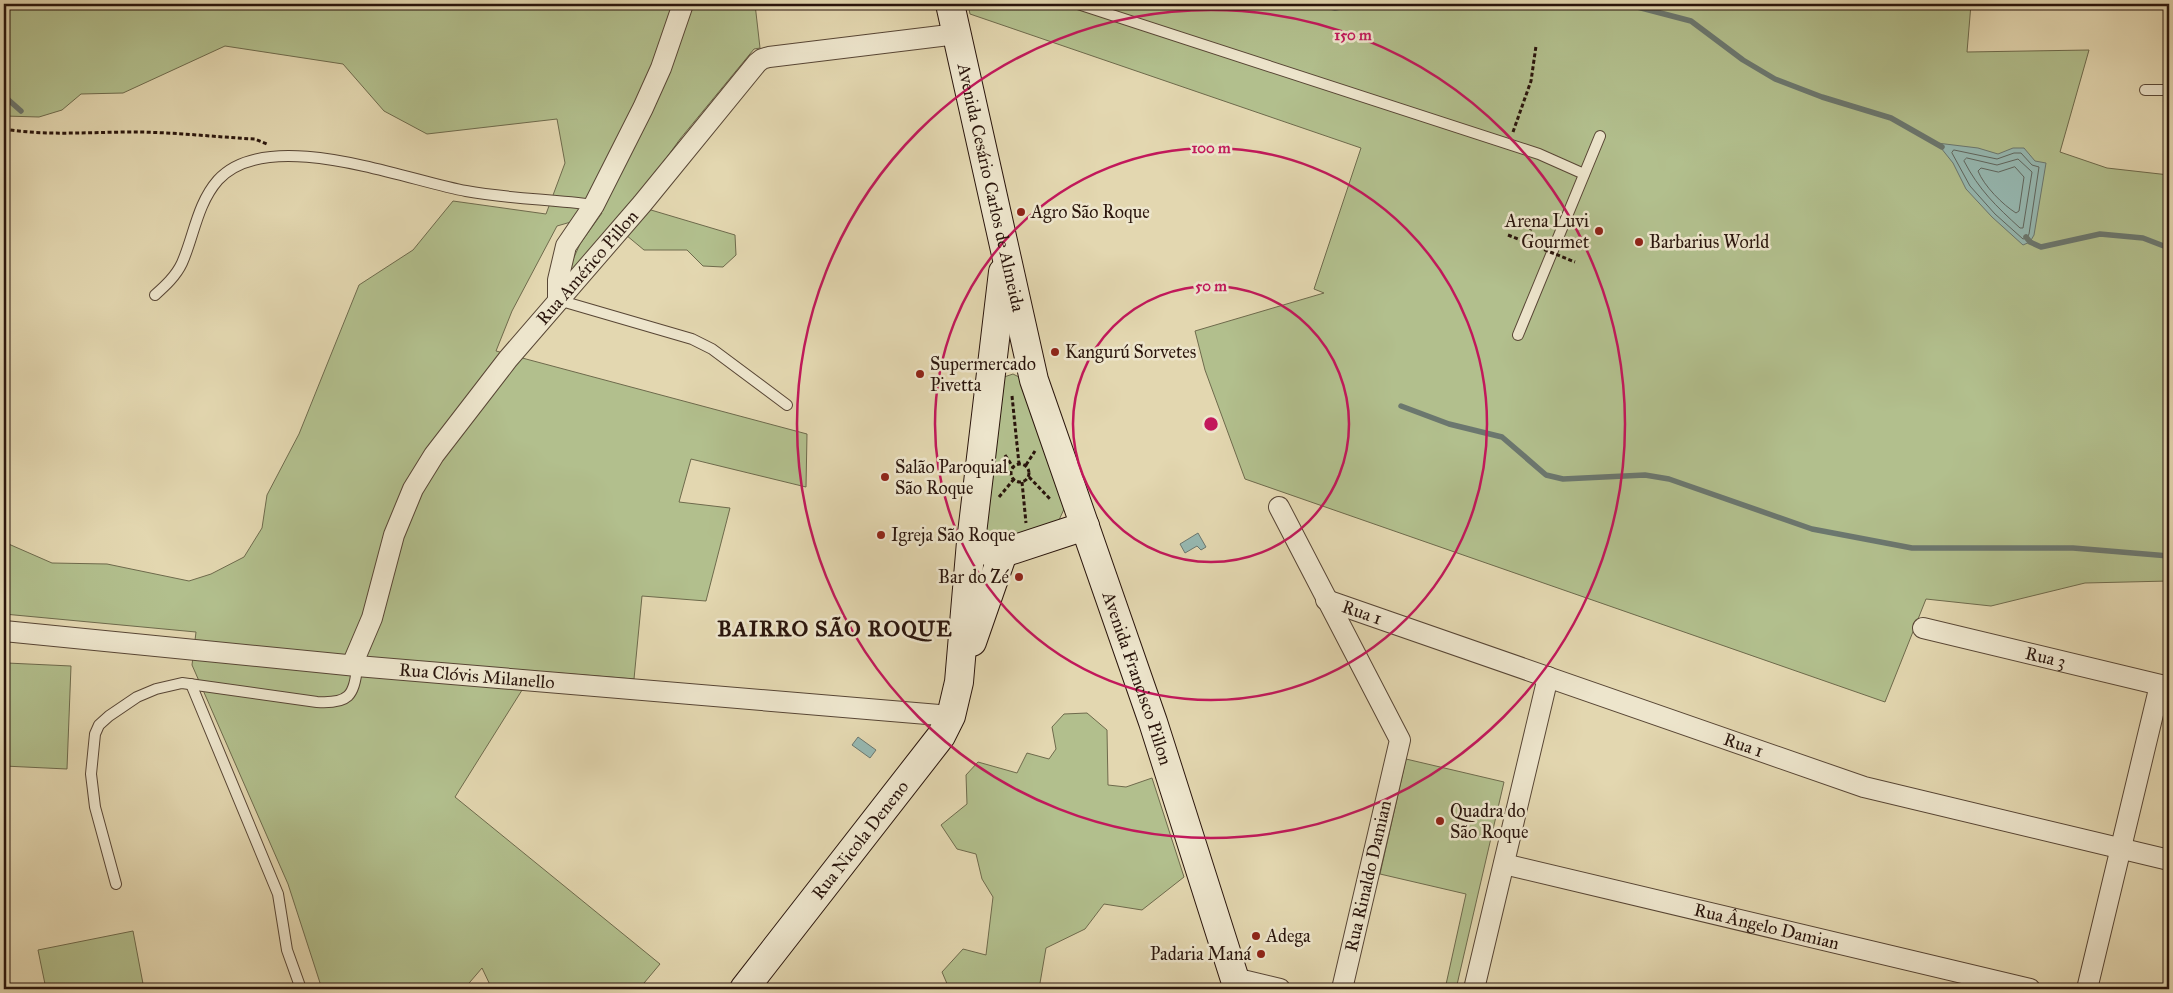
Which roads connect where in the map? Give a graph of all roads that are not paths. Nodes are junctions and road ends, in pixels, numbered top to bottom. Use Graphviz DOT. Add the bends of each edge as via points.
graph roads {
  1 [pos="683,4"];
  2 [pos="950,4"];
  3 [pos="1078,4"];
  4 [pos="957,34"];
  5 [pos="2145,90"];
  6 [pos="2169,90"];
  7 [pos="1600,136"];
  8 [pos="1584,174"];
  9 [pos="594,205"];
  10 [pos="1006,251"];
  11 [pos="155,295"];
  12 [pos="558,300"];
  13 [pos="1518,335"];
  14 [pos="1032,370"];
  15 [pos="991,371"];
  16 [pos="787,405"];
  17 [pos="1279,507"];
  18 [pos="1085,526"];
  19 [pos="971,542"];
  20 [pos="1003,553"];
  21 [pos="1326,600"];
  22 [pos="1923,628"];
  23 [pos="4,631"];
  24 [pos="355,666"];
  25 [pos="1548,677"];
  26 [pos="959,682"];
  27 [pos="191,684"];
  28 [pos="2165,686"];
  29 [pos="951,716"];
  30 [pos="2121,848"];
  31 [pos="2169,860"];
  32 [pos="1504,864"];
  33 [pos="116,884"];
  34 [pos="1236,984"];
  35 [pos="301,989"];
  36 [pos="744,989"];
  37 [pos="1280,989"];
  38 [pos="1342,989"];
  39 [pos="1474,989"];
  40 [pos="2030,989"];
  41 [pos="2088,989"];
  1 -- 9 [label="street" via="661,68"];
  2 -- 4 [label="street, Avenida Cesário Carlos de Almeida"];
  3 -- 8 [label="lane" via="1539,154"];
  4 -- 10 [label="street, Avenida Cesário Carlos de Almeida"];
  4 -- 12 [label="street, Rua Américo Pillon" via="762,59"];
  5 -- 6 [label="lane"];
  7 -- 8 [label="lane"];
  8 -- 13 [label="lane"];
  9 -- 11 [label="lane" via="490,195 364,165 307,156 262,159 239,165 218,180 203,202 181,265"];
  9 -- 12 [label="street" via="566,246 558,280"];
  10 -- 14 [label="street, Avenida Cesário Carlos de Almeida"];
  10 -- 15 [label="street"];
  12 -- 16 [label="lane" via="692,339 712,349"];
  12 -- 24 [label="street, Rua Américo Pillon" via="434,455 413,489 394,535 372,618"];
  14 -- 15 [label="street" via="1011,361"];
  14 -- 18 [label="street, Avenida Francisco Pillon"];
  15 -- 19 [label="street"];
  17 -- 21 [label="street, Rua Rinaldo Damian"];
  18 -- 20 [label="street"];
  18 -- 34 [label="street, Avenida Francisco Pillon" via="1153,722"];
  19 -- 20 [label="street" via="989,552"];
  19 -- 26 [label="street"];
  20 -- 26 [label="street"];
  21 -- 25 [label="street, Rua 1"];
  21 -- 38 [label="street, Rua Rinaldo Damian" via="1400,740"];
  22 -- 28 [label="street, Rua 3"];
  23 -- 24 [label="street, Rua Clóvis Milanello"];
  24 -- 27 [label="lane" via="353,691 344,700 336,702"];
  24 -- 29 [label="street, Rua Clóvis Milanello"];
  25 -- 30 [label="street, Rua 1" via="1864,787"];
  25 -- 32 [label="street"];
  26 -- 29 [label="street, Rua Nicola Deneno"];
  27 -- 33 [label="lane" via="169,684 137,698 109,716 95,734 90,774"];
  27 -- 35 [label="lane" via="278,894 287,950"];
  28 -- 30 [label="street"];
  29 -- 36 [label="street, Rua Nicola Deneno" via="941,736"];
  30 -- 31 [label="street, Rua 1"];
  30 -- 41 [label="street"];
  32 -- 39 [label="street"];
  32 -- 40 [label="street, Rua Ângelo Damian"];
  34 -- 37 [label="street"];
}
